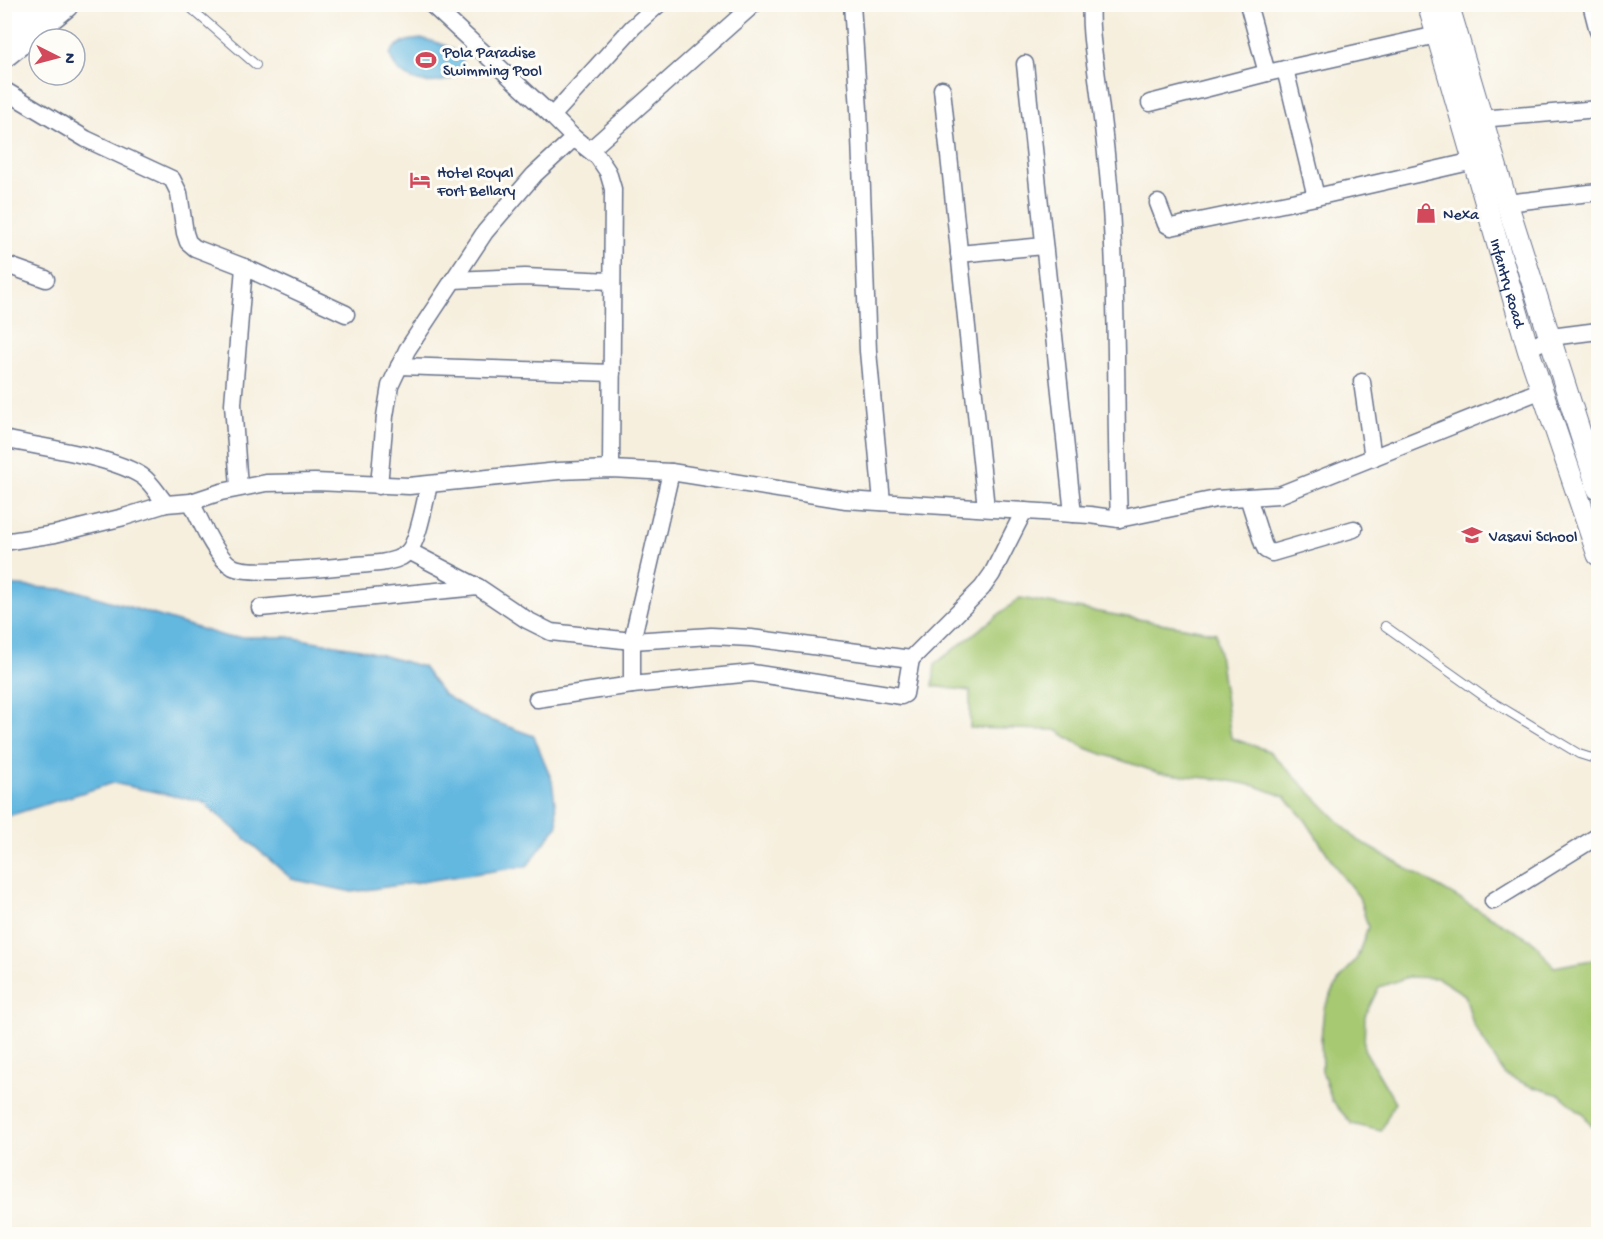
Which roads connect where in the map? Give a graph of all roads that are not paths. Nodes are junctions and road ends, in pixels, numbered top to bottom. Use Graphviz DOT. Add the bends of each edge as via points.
graph roads {
  1 [pos="64,4"];
  2 [pos="186,4"];
  3 [pos="431,4"];
  4 [pos="658,4"];
  5 [pos="754,4"];
  6 [pos="852,4"];
  7 [pos="1092,4"];
  8 [pos="1248,4"];
  9 [pos="1428,4"];
  10 [pos="1448,4"];
  11 [pos="1591,4"];
  12 [pos="1599,31"];
  13 [pos="1437,35"];
  14 [pos="4,53"];
  15 [pos="1025,64"];
  16 [pos="256,65"];
  17 [pos="1285,69"];
  18 [pos="1268,73"];
  19 [pos="942,88"];
  20 [pos="4,90"];
  21 [pos="1150,103"];
  22 [pos="1599,109"];
  23 [pos="552,116"];
  24 [pos="1481,120"];
  25 [pos="574,138"];
  26 [pos="590,150"];
  27 [pos="1474,161"];
  28 [pos="1599,192"];
  29 [pos="1316,197"];
  30 [pos="1158,203"];
  31 [pos="1507,203"];
  32 [pos="1044,246"];
  33 [pos="959,254"];
  34 [pos="4,264"];
  35 [pos="244,267"];
  36 [pos="46,279"];
  37 [pos="453,280"];
  38 [pos="611,280"];
  39 [pos="346,314"];
  40 [pos="1599,331"];
  41 [pos="1551,338"];
  42 [pos="1528,349"];
  43 [pos="399,366"];
  44 [pos="612,373"];
  45 [pos="1362,382"];
  46 [pos="1542,390"];
  47 [pos="4,440"];
  48 [pos="1373,458"];
  49 [pos="611,469"];
  50 [pos="671,472"];
  51 [pos="429,484"];
  52 [pos="379,486"];
  53 [pos="239,488"];
  54 [pos="1599,489"];
  55 [pos="1248,497"];
  56 [pos="191,502"];
  57 [pos="882,502"];
  58 [pos="166,504"];
  59 [pos="986,508"];
  60 [pos="1024,511"];
  61 [pos="1073,514"];
  62 [pos="1119,519"];
  63 [pos="1354,529"];
  64 [pos="4,542"];
  65 [pos="409,551"];
  66 [pos="1599,555"];
  67 [pos="478,587"];
  68 [pos="260,608"];
  69 [pos="1385,626"];
  70 [pos="632,642"];
  71 [pos="911,658"];
  72 [pos="632,685"];
  73 [pos="537,699"];
  74 [pos="1599,760"];
  75 [pos="1599,836"];
  76 [pos="1493,901"];
  1 -- 14 [label="highway"];
  2 -- 16 [label="lane"];
  3 -- 23 [label="street"];
  4 -- 23 [label="street"];
  5 -- 26 [label="street"];
  6 -- 57 [label="street" via="868,351"];
  7 -- 62 [label="street" via="1091,37 1113,227"];
  8 -- 18 [label="street"];
  9 -- 13 [label="street, Infantry Road"];
  10 -- 24 [label="street, Infantry Road"];
  11 -- 12 [label="street"];
  13 -- 17 [label="street"];
  13 -- 27 [label="street, Infantry Road"];
  15 -- 32 [label="street"];
  17 -- 18 [label="street"];
  17 -- 29 [label="street"];
  18 -- 21 [label="street"];
  19 -- 33 [label="street"];
  20 -- 35 [label="street" via="86,139 172,179 179,193 188,242"];
  22 -- 24 [label="street"];
  23 -- 25 [label="street"];
  24 -- 31 [label="street, Infantry Road"];
  25 -- 26 [label="street"];
  25 -- 37 [label="street" via="534,175 485,232"];
  26 -- 38 [label="street" via="608,172 613,189"];
  27 -- 29 [label="street"];
  27 -- 42 [label="street, Infantry Road"];
  28 -- 31 [label="street"];
  29 -- 30 [label="street" via="1171,227"];
  31 -- 41 [label="street, Infantry Road"];
  32 -- 33 [label="street"];
  32 -- 61 [label="street"];
  33 -- 59 [label="street"];
  34 -- 36 [label="street"];
  35 -- 39 [label="street"];
  35 -- 53 [label="street" via="233,404"];
  37 -- 38 [label="street"];
  37 -- 43 [label="street"];
  38 -- 44 [label="street"];
  40 -- 41 [label="street"];
  41 -- 42 [label="street"];
  41 -- 54 [label="street, Infantry Road"];
  42 -- 46 [label="street, Infantry Road"];
  43 -- 44 [label="street"];
  43 -- 52 [label="street" via="390,386 385,416"];
  44 -- 49 [label="street"];
  45 -- 48 [label="street"];
  46 -- 48 [label="street"];
  46 -- 66 [label="street, Infantry Road"];
  47 -- 58 [label="street" via="127,468 145,478"];
  48 -- 55 [label="street" via="1279,495"];
  49 -- 50 [label="street"];
  49 -- 51 [label="street"];
  50 -- 57 [label="street" via="846,500"];
  50 -- 70 [label="street"];
  51 -- 52 [label="street"];
  51 -- 65 [label="street"];
  52 -- 53 [label="street" via="315,482"];
  53 -- 56 [label="street"];
  55 -- 62 [label="street"];
  55 -- 63 [label="street" via="1263,544 1272,553"];
  56 -- 58 [label="street"];
  56 -- 65 [label="street" via="222,558 243,570 380,563 397,560"];
  57 -- 59 [label="street"];
  58 -- 64 [label="street" via="55,534"];
  59 -- 60 [label="street"];
  60 -- 61 [label="street"];
  60 -- 71 [label="street" via="982,588"];
  61 -- 62 [label="street"];
  65 -- 67 [label="street"];
  67 -- 68 [label="street"];
  67 -- 70 [label="street" via="551,632"];
  69 -- 74 [label="lane" via="1486,698 1579,754"];
  70 -- 71 [label="street" via="711,636 751,638"];
  70 -- 72 [label="street"];
  71 -- 72 [label="street" via="907,688 901,696 752,673"];
  72 -- 73 [label="street"];
  75 -- 76 [label="street"];
}
